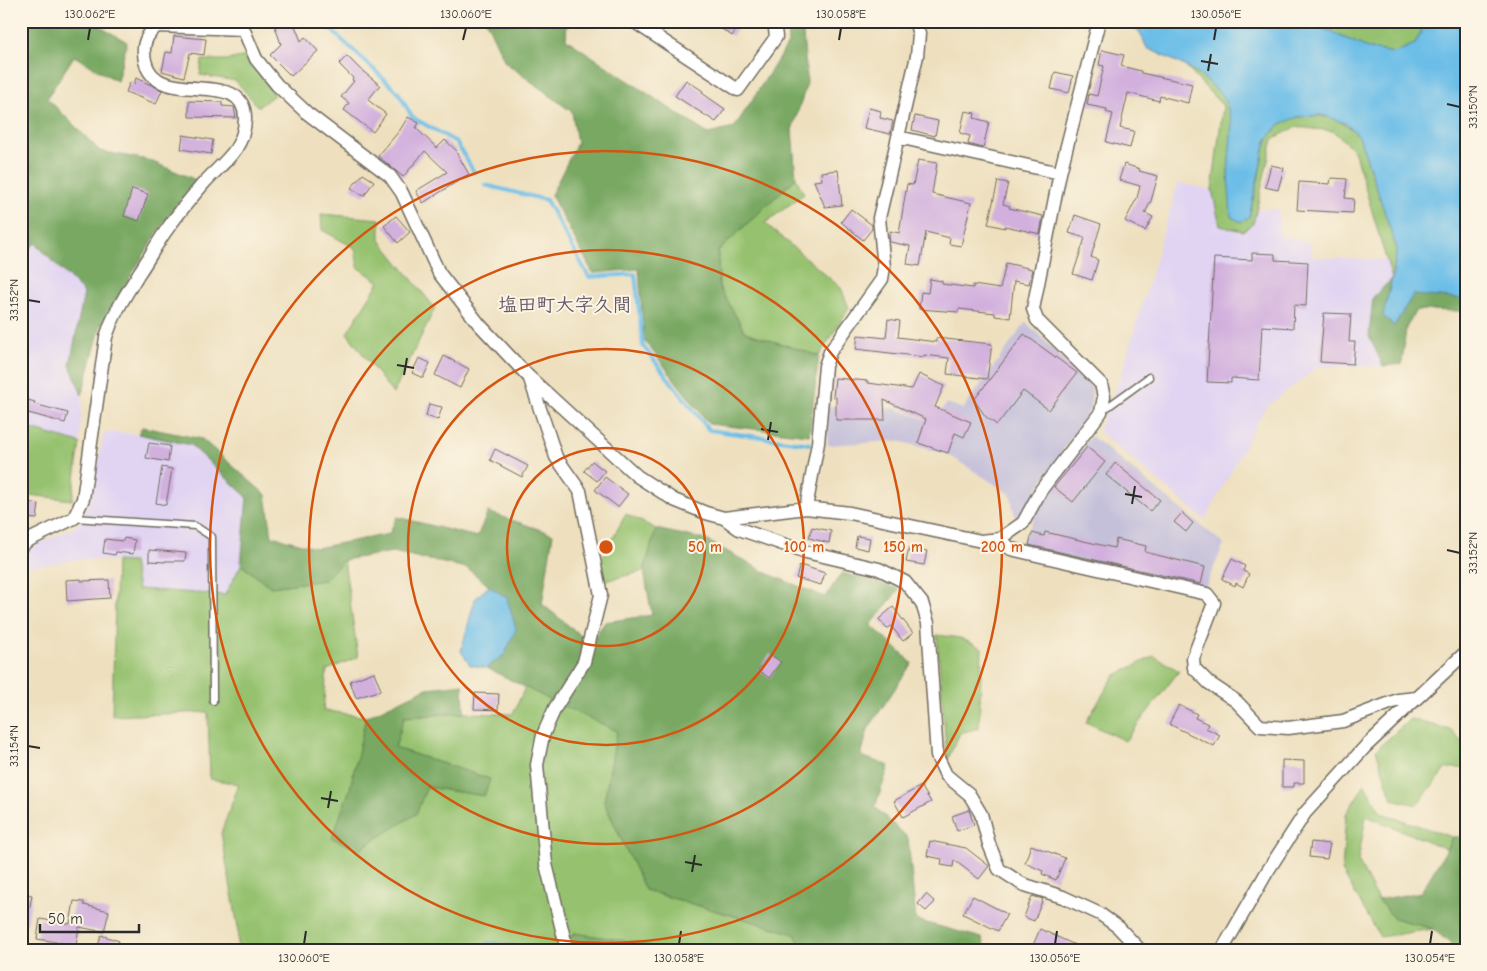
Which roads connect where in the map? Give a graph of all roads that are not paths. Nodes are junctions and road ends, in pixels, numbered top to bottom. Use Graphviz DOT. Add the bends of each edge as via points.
graph roads {
  1 [pos="633,21"];
  2 [pos="774,21"];
  3 [pos="914,21"];
  4 [pos="1099,21"];
  5 [pos="241,25"];
  6 [pos="898,137"];
  7 [pos="1060,173"];
  8 [pos="529,377"];
  9 [pos="1149,377"];
  10 [pos="1101,412"];
  11 [pos="806,508"];
  12 [pos="74,518"];
  13 [pos="724,518"];
  14 [pos="1000,540"];
  15 [pos="21,547"];
  16 [pos="1466,652"];
  17 [pos="1416,698"];
  18 [pos="213,701"];
  19 [pos="567,950"];
  20 [pos="1140,950"];
  21 [pos="1222,950"];
  1 -- 2 [label="street" via="738,90 776,37"];
  3 -- 6 [label="street" via="919,34 918,56"];
  4 -- 7 [label="street"];
  5 -- 8 [label="street" via="256,59 277,85 307,113 390,176 402,193 439,273"];
  5 -- 12 [label="street" via="157,26 149,31 143,49 144,65 152,76 170,86 221,90 234,95 243,104 245,119 241,138 230,158 204,183 166,232 112,316 106,337 83,499"];
  6 -- 7 [label="street"];
  6 -- 11 [label="street" via="879,218 884,267 882,279 830,352 825,366 818,443"];
  7 -- 10 [label="street" via="1033,309 1037,320 1101,384 1104,397"];
  8 -- 13 [label="street" via="637,476 674,500"];
  8 -- 19 [label="street" via="556,458 580,491 601,595 584,662 555,708 543,735 537,765 546,864"];
  9 -- 10 [label="lane"];
  10 -- 14 [label="street" via="1040,490 1023,523"];
  11 -- 13 [label="street"];
  11 -- 14 [label="street" via="850,513 981,541"];
  12 -- 15 [label="street"];
  12 -- 18 [label="lane" via="195,526 212,537"];
  13 -- 20 [label="street" via="739,528 806,552 879,569 906,582 922,603 928,623 937,756 946,775 969,794 981,814 999,869 1022,884 1063,897 1100,914"];
  14 -- 17 [label="street" via="1011,549 1207,594 1214,603 1193,658 1194,668 1209,683 1236,701 1260,726 1288,728 1343,721 1398,700"];
  16 -- 17 [label="street"];
  17 -- 21 [label="street" via="1365,747 1305,813"];
}
